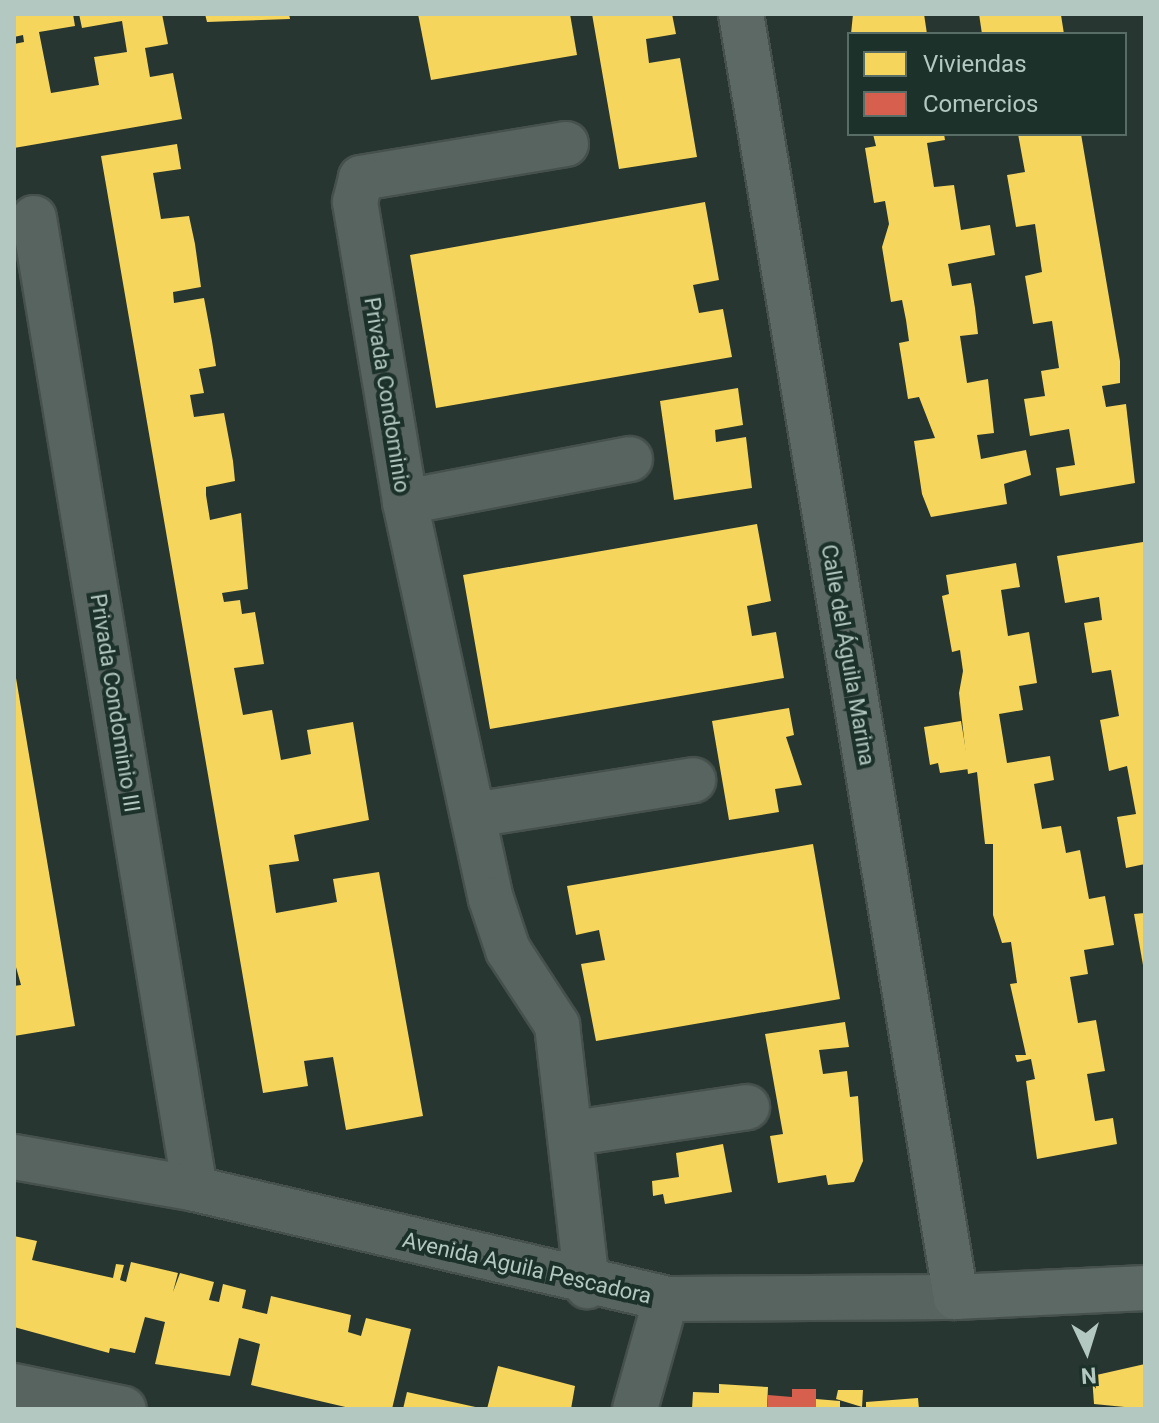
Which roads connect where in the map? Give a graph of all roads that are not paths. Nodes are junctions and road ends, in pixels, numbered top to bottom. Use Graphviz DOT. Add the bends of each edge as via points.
graph roads {
  1 [pos="741,14"];
  2 [pos="566,144"];
  3 [pos="34,218"];
  4 [pos="630,459"];
  5 [pos="405,502"];
  6 [pos="693,780"];
  7 [pos="473,815"];
  8 [pos="747,1107"];
  9 [pos="574,1133"];
  10 [pos="14,1157"];
  11 [pos="195,1189"];
  12 [pos="587,1286"];
  13 [pos="1145,1288"];
  14 [pos="956,1297"];
  15 [pos="666,1299"];
  16 [pos="14,1386"];
  17 [pos="79,1404"];
  18 [pos="124,1409"];
  19 [pos="635,1409"];
  1 -- 14 [label="street, Calle del Águila Marina"];
  2 -- 5 [label="street, Privada Condominio" via="361,178 356,190"];
  3 -- 11 [label="street, Privada Condominio III"];
  4 -- 5 [label="street"];
  5 -- 7 [label="street, Privada Condominio"];
  6 -- 7 [label="street"];
  7 -- 9 [label="street, Privada Condominio" via="508,950 557,1025"];
  8 -- 9 [label="street"];
  9 -- 12 [label="street, Privada Condominio"];
  10 -- 11 [label="street, Avenida Aguila Pescadora"];
  11 -- 12 [label="street, Avenida Aguila Pescadora"];
  12 -- 15 [label="street, Avenida Aguila Pescadora"];
  13 -- 14 [label="street, Avenida Aguila Pescadora"];
  14 -- 15 [label="street, Avenida Aguila Pescadora"];
  15 -- 19 [label="street"];
  16 -- 17 [label="street"];
  17 -- 18 [label="street"];
}
